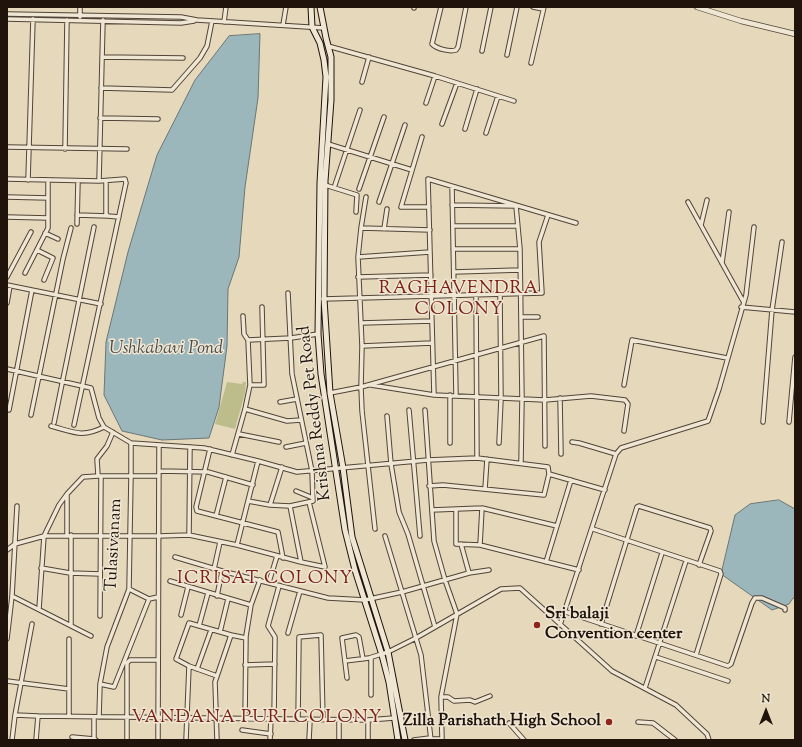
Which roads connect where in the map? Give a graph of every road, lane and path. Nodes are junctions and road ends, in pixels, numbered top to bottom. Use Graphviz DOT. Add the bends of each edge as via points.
graph roads {
  1 [pos="80,7"];
  2 [pos="226,7"];
  3 [pos="286,7"];
  4 [pos="311,7"];
  5 [pos="320,7"];
  6 [pos="441,7"];
  7 [pos="466,7"];
  8 [pos="491,7"];
  9 [pos="517,7"];
  10 [pos="532,7"];
  11 [pos="697,7"];
  12 [pos="543,8"];
  13 [pos="7,14"];
  14 [pos="80,15"];
  15 [pos="103,16"];
  16 [pos="7,19"];
  17 [pos="33,19"];
  18 [pos="67,20"];
  19 [pos="79,20"];
  20 [pos="197,20"];
  21 [pos="103,21"];
  22 [pos="212,21"];
  23 [pos="224,22"];
  24 [pos="283,25"];
  25 [pos="312,27"];
  26 [pos="324,28"];
  27 [pos="795,34"];
  28 [pos="328,46"];
  29 [pos="482,50"];
  30 [pos="507,55"];
  31 [pos="102,57"];
  32 [pos="370,57"];
  33 [pos="183,58"];
  34 [pos="531,63"];
  35 [pos="435,76"];
  36 [pos="362,82"];
  37 [pos="457,83"];
  38 [pos="101,88"];
  39 [pos="477,89"];
  40 [pos="498,96"];
  41 [pos="514,101"];
  42 [pos="426,102"];
  43 [pos="360,110"];
  44 [pos="384,116"];
  45 [pos="100,118"];
  46 [pos="158,119"];
  47 [pos="442,124"];
  48 [pos="405,125"];
  49 [pos="465,129"];
  50 [pos="486,133"];
  51 [pos="422,137"];
  52 [pos="328,144"];
  53 [pos="7,147"];
  54 [pos="29,148"];
  55 [pos="65,149"];
  56 [pos="127,149"];
  57 [pos="100,150"];
  58 [pos="347,150"];
  59 [pos="370,158"];
  60 [pos="392,164"];
  61 [pos="412,170"];
  62 [pos="7,179"];
  63 [pos="28,180"];
  64 [pos="48,180"];
  65 [pos="78,181"];
  66 [pos="99,181"];
  67 [pos="106,181"];
  68 [pos="325,185"];
  69 [pos="335,185"];
  70 [pos="452,186"];
  71 [pos="359,189"];
  72 [pos="7,197"];
  73 [pos="366,197"];
  74 [pos="48,198"];
  75 [pos="707,200"];
  76 [pos="379,202"];
  77 [pos="688,202"];
  78 [pos="452,206"];
  79 [pos="516,206"];
  80 [pos="429,207"];
  81 [pos="387,209"];
  82 [pos="356,212"];
  83 [pos="729,212"];
  84 [pos="77,215"];
  85 [pos="548,215"];
  86 [pos="108,216"];
  87 [pos="7,217"];
  88 [pos="119,217"];
  89 [pos="48,218"];
  90 [pos="576,223"];
  91 [pos="77,224"];
  92 [pos="701,225"];
  93 [pos="453,226"];
  94 [pos="517,226"];
  95 [pos="94,227"];
  96 [pos="754,227"];
  97 [pos="71,228"];
  98 [pos="361,228"];
  99 [pos="384,229"];
  100 [pos="430,230"];
  101 [pos="31,232"];
  102 [pos="45,233"];
  103 [pos="58,239"];
  104 [pos="782,242"];
  105 [pos="453,249"];
  106 [pos="520,249"];
  107 [pos="37,250"];
  108 [pos="430,252"];
  109 [pos="358,257"];
  110 [pos="722,263"];
  111 [pos="520,270"];
  112 [pos="454,272"];
  113 [pos="25,273"];
  114 [pos="431,275"];
  115 [pos="7,277"];
  116 [pos="358,277"];
  117 [pos="44,280"];
  118 [pos="9,285"];
  119 [pos="32,290"];
  120 [pos="288,293"];
  121 [pos="500,294"];
  122 [pos="520,294"];
  123 [pos="56,295"];
  124 [pos="454,295"];
  125 [pos="476,295"];
  126 [pos="431,296"];
  127 [pos="360,298"];
  128 [pos="318,299"];
  129 [pos="324,299"];
  130 [pos="79,300"];
  131 [pos="743,301"];
  132 [pos="7,303"];
  133 [pos="101,304"];
  134 [pos="262,307"];
  135 [pos="741,307"];
  136 [pos="772,310"];
  137 [pos="795,312"];
  138 [pos="243,316"];
  139 [pos="521,317"];
  140 [pos="538,317"];
  141 [pos="432,321"];
  142 [pos="361,323"];
  143 [pos="318,334"];
  144 [pos="291,338"];
  145 [pos="248,340"];
  146 [pos="263,340"];
  147 [pos="521,342"];
  148 [pos="432,343"];
  149 [pos="362,346"];
  150 [pos="500,348"];
  151 [pos="477,354"];
  152 [pos="795,357"];
  153 [pos="728,358"];
  154 [pos="456,360"];
  155 [pos="433,367"];
  156 [pos="7,369"];
  157 [pos="16,371"];
  158 [pos="39,377"];
  159 [pos="62,381"];
  160 [pos="83,385"];
  161 [pos="250,385"];
  162 [pos="370,385"];
  163 [pos="624,385"];
  164 [pos="361,387"];
  165 [pos="330,393"];
  166 [pos="434,395"];
  167 [pos="450,395"];
  168 [pos="456,395"];
  169 [pos="478,397"];
  170 [pos="560,398"];
  171 [pos="297,399"];
  172 [pos="501,399"];
  173 [pos="522,399"];
  174 [pos="545,400"];
  175 [pos="280,402"];
  176 [pos="245,409"];
  177 [pos="9,410"];
  178 [pos="409,410"];
  179 [pos="425,410"];
  180 [pos="31,415"];
  181 [pos="387,416"];
  182 [pos="301,420"];
  183 [pos="763,422"];
  184 [pos="788,422"];
  185 [pos="74,425"];
  186 [pos="104,427"];
  187 [pos="624,431"];
  188 [pos="113,432"];
  189 [pos="239,434"];
  190 [pos="279,442"];
  191 [pos="572,442"];
  192 [pos="131,443"];
  193 [pos="306,443"];
  194 [pos="450,443"];
  195 [pos="499,443"];
  196 [pos="159,446"];
  197 [pos="545,446"];
  198 [pos="190,447"];
  199 [pos="286,447"];
  200 [pos="210,449"];
  201 [pos="561,454"];
  202 [pos="616,454"];
  203 [pos="232,455"];
  204 [pos="477,458"];
  205 [pos="488,459"];
  206 [pos="428,460"];
  207 [pos="258,461"];
  208 [pos="413,462"];
  209 [pos="521,463"];
  210 [pos="391,464"];
  211 [pos="369,466"];
  212 [pos="282,467"];
  213 [pos="336,468"];
  214 [pos="343,468"];
  215 [pos="159,471"];
  216 [pos="312,471"];
  217 [pos="190,472"];
  218 [pos="204,472"];
  219 [pos="549,474"];
  220 [pos="99,476"];
  221 [pos="131,476"];
  222 [pos="159,476"];
  223 [pos="226,477"];
  224 [pos="571,480"];
  225 [pos="253,485"];
  226 [pos="429,486"];
  227 [pos="485,489"];
  228 [pos="605,490"];
  229 [pos="296,491"];
  230 [pos="67,494"];
  231 [pos="313,498"];
  232 [pos="248,500"];
  233 [pos="309,502"];
  234 [pos="270,505"];
  235 [pos="17,506"];
  236 [pos="290,506"];
  237 [pos="482,508"];
  238 [pos="432,510"];
  239 [pos="456,510"];
  240 [pos="216,516"];
  241 [pos="243,523"];
  242 [pos="557,526"];
  243 [pos="375,528"];
  244 [pos="593,529"];
  245 [pos="69,535"];
  246 [pos="101,535"];
  247 [pos="130,535"];
  248 [pos="189,535"];
  249 [pos="44,536"];
  250 [pos="159,536"];
  251 [pos="385,536"];
  252 [pos="420,536"];
  253 [pos="627,541"];
  254 [pos="220,542"];
  255 [pos="15,544"];
  256 [pos="461,544"];
  257 [pos="237,545"];
  258 [pos="480,545"];
  259 [pos="7,550"];
  260 [pos="662,553"];
  261 [pos="277,556"];
  262 [pos="175,557"];
  263 [pos="283,558"];
  264 [pos="686,561"];
  265 [pos="301,562"];
  266 [pos="546,562"];
  267 [pos="699,565"];
  268 [pos="41,568"];
  269 [pos="214,568"];
  270 [pos="489,570"];
  271 [pos="579,570"];
  272 [pos="222,571"];
  273 [pos="469,572"];
  274 [pos="70,573"];
  275 [pos="100,574"];
  276 [pos="260,580"];
  277 [pos="444,580"];
  278 [pos="170,581"];
  279 [pos="269,582"];
  280 [pos="279,586"];
  281 [pos="423,586"];
  282 [pos="188,587"];
  283 [pos="129,590"];
  284 [pos="300,591"];
  285 [pos="402,592"];
  286 [pos="208,593"];
  287 [pos="12,596"];
  288 [pos="217,596"];
  289 [pos="158,597"];
  290 [pos="371,598"];
  291 [pos="149,599"];
  292 [pos="228,599"];
  293 [pos="365,600"];
  294 [pos="251,605"];
  295 [pos="39,609"];
  296 [pos="785,610"];
  297 [pos="566,612"];
  298 [pos="457,614"];
  299 [pos="181,615"];
  300 [pos="100,616"];
  301 [pos="32,624"];
  302 [pos="601,624"];
  303 [pos="560,625"];
  304 [pos="71,626"];
  305 [pos="199,626"];
  306 [pos="435,627"];
  307 [pos="211,630"];
  308 [pos="220,632"];
  309 [pos="288,633"];
  310 [pos="231,635"];
  311 [pos="91,636"];
  312 [pos="636,636"];
  313 [pos="246,638"];
  314 [pos="416,638"];
  315 [pos="7,639"];
  316 [pos="69,639"];
  317 [pos="661,644"];
  318 [pos="385,654"];
  319 [pos="696,655"];
  320 [pos="656,657"];
  321 [pos="371,658"];
  322 [pos="362,659"];
  323 [pos="158,660"];
  324 [pos="345,661"];
  325 [pos="275,664"];
  326 [pos="245,665"];
  327 [pos="189,666"];
  328 [pos="197,668"];
  329 [pos="217,676"];
  330 [pos="347,678"];
  331 [pos="7,681"];
  332 [pos="728,681"];
  333 [pos="21,683"];
  334 [pos="100,684"];
  335 [pos="645,688"];
  336 [pos="69,689"];
  337 [pos="371,695"];
  338 [pos="490,696"];
  339 [pos="441,697"];
  340 [pos="15,715"];
  341 [pos="38,716"];
  342 [pos="69,716"];
  343 [pos="96,717"];
  344 [pos="127,718"];
  345 [pos="158,718"];
  346 [pos="187,718"];
  347 [pos="216,718"];
  348 [pos="394,718"];
  349 [pos="245,719"];
  350 [pos="273,719"];
  351 [pos="298,720"];
  352 [pos="310,720"];
  353 [pos="322,720"];
  354 [pos="339,720"];
  355 [pos="368,720"];
  356 [pos="638,722"];
  357 [pos="509,723"];
  358 [pos="242,730"];
  359 [pos="271,734"];
  360 [pos="72,737"];
  361 [pos="95,739"];
  362 [pos="431,739"];
  363 [pos="12,740"];
  364 [pos="36,740"];
  365 [pos="127,740"];
  366 [pos="158,740"];
  367 [pos="186,740"];
  368 [pos="217,740"];
  369 [pos="270,740"];
  370 [pos="309,740"];
  371 [pos="339,740"];
  372 [pos="368,740"];
  373 [pos="398,740"];
  374 [pos="405,740"];
  375 [pos="414,740"];
  376 [pos="524,740"];
  377 [pos="675,740"];
  378 [pos="709,740"];
  1 -- 14 [label="street"];
  2 -- 23 [label="street"];
  3 -- 24 [label="street"];
  4 -- 25 [label="main road, Krishna Reddy Pet Road"];
  5 -- 26 [label="main road, Krishna Reddy Pet Road"];
  6 -- 7 [label="street" via="432,44 437,48 454,51 458,47"];
  8 -- 29 [label="street"];
  9 -- 30 [label="street"];
  10 -- 12 [label="street"];
  11 -- 27 [label="street"];
  12 -- 34 [label="street"];
  13 -- 14 [label="street"];
  14 -- 15 [label="street"];
  14 -- 19 [label="street"];
  15 -- 20 [label="street" via="181,17"];
  15 -- 21 [label="street"];
  16 -- 17 [label="street"];
  17 -- 18 [label="street"];
  17 -- 54 [label="street"];
  18 -- 19 [label="street"];
  18 -- 55 [label="street"];
  19 -- 21 [label="street"];
  20 -- 21 [label="street" via="181,23"];
  20 -- 22 [label="street"];
  21 -- 31 [label="street"];
  22 -- 23 [label="street"];
  22 -- 38 [label="street" via="204,52 172,90"];
  23 -- 24 [label="street"];
  24 -- 25 [label="street"];
  25 -- 26 [label="street"];
  25 -- 128 [label="main road, Krishna Reddy Pet Road" via="320,43 326,77 320,183"];
  26 -- 28 [label="main road, Krishna Reddy Pet Road"];
  28 -- 32 [label="street"];
  28 -- 52 [label="main road, Krishna Reddy Pet Road" via="331,57"];
  31 -- 33 [label="street"];
  31 -- 38 [label="street"];
  32 -- 35 [label="street"];
  32 -- 36 [label="street"];
  35 -- 37 [label="street"];
  35 -- 42 [label="street"];
  37 -- 39 [label="street"];
  37 -- 47 [label="street"];
  38 -- 45 [label="street"];
  39 -- 40 [label="street"];
  39 -- 49 [label="street"];
  40 -- 41 [label="street"];
  40 -- 50 [label="street"];
  43 -- 58 [label="street"];
  44 -- 59 [label="street"];
  45 -- 46 [label="street"];
  45 -- 57 [label="street"];
  48 -- 60 [label="street"];
  51 -- 61 [label="street"];
  52 -- 58 [label="street"];
  52 -- 68 [label="main road, Krishna Reddy Pet Road"];
  53 -- 54 [label="street"];
  54 -- 55 [label="street"];
  54 -- 63 [label="street"];
  55 -- 57 [label="street"];
  56 -- 57 [label="street"];
  57 -- 66 [label="street"];
  58 -- 59 [label="street"];
  58 -- 69 [label="street"];
  59 -- 60 [label="street"];
  59 -- 71 [label="street"];
  60 -- 61 [label="street"];
  60 -- 76 [label="street"];
  61 -- 80 [label="street" via="401,208"];
  62 -- 63 [label="street"];
  63 -- 64 [label="street"];
  64 -- 65 [label="street"];
  64 -- 74 [label="street"];
  65 -- 66 [label="street"];
  65 -- 84 [label="street"];
  66 -- 67 [label="street"];
  67 -- 86 [label="street"];
  67 -- 88 [label="street" via="125,179"];
  68 -- 82 [label="street" via="357,195"];
  68 -- 129 [label="main road, Krishna Reddy Pet Road"];
  70 -- 78 [label="street"];
  70 -- 79 [label="street"];
  70 -- 80 [label="street" via="428,179"];
  72 -- 74 [label="street"];
  73 -- 98 [label="street"];
  74 -- 89 [label="street"];
  75 -- 92 [label="street"];
  77 -- 92 [label="street"];
  78 -- 79 [label="street"];
  78 -- 93 [label="street"];
  79 -- 85 [label="street"];
  79 -- 94 [label="street"];
  80 -- 100 [label="street"];
  81 -- 99 [label="street"];
  83 -- 110 [label="street"];
  84 -- 86 [label="street"];
  84 -- 91 [label="street"];
  85 -- 90 [label="street"];
  85 -- 122 [label="street" via="539,242 542,293"];
  86 -- 88 [label="street"];
  87 -- 89 [label="street"];
  88 -- 133 [label="street"];
  89 -- 102 [label="street"];
  92 -- 110 [label="street"];
  93 -- 94 [label="street"];
  93 -- 105 [label="street"];
  94 -- 106 [label="street"];
  95 -- 130 [label="street"];
  96 -- 131 [label="street" via="746,295"];
  97 -- 123 [label="street"];
  98 -- 99 [label="street"];
  98 -- 109 [label="street"];
  99 -- 100 [label="street"];
  100 -- 108 [label="street"];
  101 -- 115 [label="street"];
  102 -- 103 [label="street"];
  102 -- 107 [label="street"];
  104 -- 136 [label="street"];
  105 -- 106 [label="street"];
  105 -- 112 [label="street"];
  106 -- 111 [label="street"];
  107 -- 113 [label="street"];
  107 -- 117 [label="street" via="54,260"];
  108 -- 109 [label="street"];
  108 -- 114 [label="street"];
  109 -- 116 [label="street"];
  110 -- 131 [label="street"];
  111 -- 112 [label="street"];
  111 -- 122 [label="street"];
  112 -- 124 [label="street"];
  114 -- 116 [label="street"];
  114 -- 126 [label="street"];
  116 -- 127 [label="street"];
  118 -- 119 [label="street"];
  118 -- 132 [label="street"];
  119 -- 123 [label="street"];
  119 -- 157 [label="street"];
  120 -- 144 [label="street"];
  121 -- 122 [label="street"];
  121 -- 125 [label="street"];
  121 -- 150 [label="street"];
  122 -- 139 [label="street"];
  123 -- 130 [label="street"];
  123 -- 158 [label="street"];
  124 -- 125 [label="street"];
  124 -- 126 [label="street"];
  124 -- 154 [label="street"];
  125 -- 151 [label="street"];
  126 -- 127 [label="street"];
  126 -- 141 [label="street"];
  127 -- 129 [label="street"];
  127 -- 142 [label="street"];
  128 -- 129 [label="street"];
  128 -- 143 [label="main road, Krishna Reddy Pet Road"];
  129 -- 165 [label="main road, Krishna Reddy Pet Road"];
  130 -- 133 [label="street"];
  130 -- 159 [label="street"];
  131 -- 135 [label="street"];
  133 -- 160 [label="street"];
  134 -- 146 [label="street"];
  135 -- 136 [label="street"];
  135 -- 153 [label="street"];
  136 -- 137 [label="street"];
  136 -- 183 [label="street"];
  138 -- 145 [label="street" via="244,334"];
  139 -- 140 [label="street"];
  139 -- 147 [label="street"];
  141 -- 142 [label="street"];
  141 -- 148 [label="street"];
  142 -- 149 [label="street"];
  143 -- 144 [label="street"];
  143 -- 213 [label="main road, Krishna Reddy Pet Road"];
  144 -- 146 [label="street"];
  144 -- 171 [label="street" via="292,374"];
  145 -- 146 [label="street"];
  145 -- 161 [label="street"];
  146 -- 161 [label="street" via="264,385"];
  147 -- 150 [label="street"];
  147 -- 173 [label="street"];
  147 -- 174 [label="street" via="544,336"];
  148 -- 149 [label="street"];
  148 -- 155 [label="street"];
  149 -- 164 [label="street"];
  150 -- 151 [label="street"];
  150 -- 172 [label="street"];
  151 -- 154 [label="street"];
  151 -- 169 [label="street"];
  152 -- 184 [label="street"];
  153 -- 163 [label="street" via="632,340"];
  153 -- 202 [label="street" via="708,421 622,447"];
  154 -- 155 [label="street"];
  154 -- 168 [label="street"];
  155 -- 162 [label="street"];
  155 -- 166 [label="street"];
  156 -- 157 [label="street"];
  157 -- 158 [label="street"];
  157 -- 177 [label="street"];
  158 -- 159 [label="street"];
  158 -- 180 [label="street"];
  159 -- 160 [label="street"];
  159 -- 186 [label="street" via="52,424 76,433 87,434"];
  160 -- 185 [label="street"];
  160 -- 186 [label="street" via="91,388"];
  161 -- 176 [label="street"];
  162 -- 164 [label="street"];
  162 -- 166 [label="street"];
  164 -- 165 [label="street"];
  164 -- 211 [label="street"];
  165 -- 214 [label="main road, Krishna Reddy Pet Road"];
  166 -- 167 [label="street"];
  167 -- 168 [label="street"];
  167 -- 194 [label="street"];
  168 -- 169 [label="street"];
  169 -- 172 [label="street"];
  169 -- 204 [label="street"];
  170 -- 174 [label="street"];
  170 -- 187 [label="street" via="591,396 625,400 628,404"];
  170 -- 201 [label="street"];
  171 -- 175 [label="street"];
  171 -- 182 [label="street"];
  172 -- 173 [label="street"];
  172 -- 195 [label="street"];
  173 -- 174 [label="street"];
  173 -- 209 [label="street"];
  174 -- 197 [label="street"];
  176 -- 182 [label="street" via="287,420"];
  176 -- 189 [label="street"];
  178 -- 208 [label="street"];
  179 -- 206 [label="street"];
  181 -- 210 [label="street"];
  182 -- 193 [label="street"];
  186 -- 188 [label="street"];
  188 -- 192 [label="street"];
  188 -- 220 [label="street" via="97,459"];
  189 -- 190 [label="street"];
  189 -- 203 [label="street"];
  191 -- 202 [label="street"];
  192 -- 196 [label="street"];
  192 -- 221 [label="street, Tulasivanam"];
  193 -- 199 [label="street"];
  193 -- 216 [label="street"];
  196 -- 198 [label="street"];
  196 -- 215 [label="street"];
  198 -- 200 [label="street"];
  198 -- 217 [label="street"];
  200 -- 203 [label="street"];
  200 -- 218 [label="street"];
  202 -- 228 [label="street"];
  203 -- 207 [label="street"];
  204 -- 205 [label="street"];
  204 -- 206 [label="street"];
  205 -- 209 [label="street"];
  205 -- 227 [label="street"];
  206 -- 208 [label="street"];
  206 -- 226 [label="street"];
  207 -- 212 [label="street"];
  207 -- 225 [label="street"];
  208 -- 210 [label="street"];
  208 -- 252 [label="street"];
  209 -- 219 [label="street" via="548,467"];
  210 -- 211 [label="street"];
  210 -- 281 [label="street" via="399,512"];
  211 -- 214 [label="street"];
  211 -- 243 [label="street"];
  212 -- 216 [label="street" via="297,472"];
  212 -- 234 [label="street"];
  213 -- 214 [label="street"];
  213 -- 216 [label="street"];
  213 -- 293 [label="main road, Krishna Reddy Pet Road" via="345,530"];
  214 -- 290 [label="main road, Krishna Reddy Pet Road" via="352,537"];
  215 -- 217 [label="street"];
  215 -- 222 [label="street"];
  216 -- 231 [label="street"];
  217 -- 218 [label="street"];
  217 -- 248 [label="street"];
  218 -- 223 [label="street"];
  218 -- 240 [label="street" via="196,509"];
  219 -- 224 [label="street"];
  219 -- 227 [label="street" via="544,495"];
  220 -- 221 [label="street"];
  220 -- 230 [label="street" via="83,477"];
  220 -- 246 [label="street"];
  221 -- 222 [label="street"];
  221 -- 247 [label="street, Tulasivanam"];
  222 -- 250 [label="street"];
  223 -- 225 [label="street"];
  223 -- 240 [label="street"];
  224 -- 228 [label="street"];
  224 -- 242 [label="street"];
  225 -- 232 [label="street"];
  226 -- 227 [label="street"];
  226 -- 238 [label="street"];
  228 -- 244 [label="street"];
  229 -- 231 [label="street"];
  230 -- 245 [label="street"];
  230 -- 249 [label="street"];
  231 -- 233 [label="street" via="313,501"];
  232 -- 234 [label="street"];
  232 -- 241 [label="street"];
  233 -- 236 [label="street"];
  233 -- 265 [label="street" via="325,567"];
  234 -- 236 [label="street"];
  235 -- 255 [label="street"];
  236 -- 265 [label="street"];
  237 -- 239 [label="street"];
  237 -- 242 [label="street"];
  237 -- 258 [label="street"];
  238 -- 239 [label="street"];
  238 -- 277 [label="street" via="434,541"];
  239 -- 256 [label="street" via="456,544"];
  240 -- 241 [label="street"];
  241 -- 257 [label="street"];
  241 -- 263 [label="street" via="278,532"];
  242 -- 266 [label="street"];
  244 -- 253 [label="street"];
  244 -- 271 [label="street"];
  245 -- 246 [label="street"];
  245 -- 249 [label="street"];
  245 -- 274 [label="street"];
  246 -- 247 [label="street"];
  246 -- 275 [label="street"];
  247 -- 250 [label="street"];
  247 -- 283 [label="street, Tulasivanam"];
  248 -- 250 [label="street"];
  248 -- 254 [label="street"];
  249 -- 255 [label="street"];
  249 -- 268 [label="street"];
  250 -- 289 [label="street"];
  251 -- 285 [label="street"];
  253 -- 260 [label="street"];
  253 -- 267 [label="street" via="638,506 710,528"];
  253 -- 302 [label="street"];
  254 -- 257 [label="street"];
  254 -- 269 [label="street"];
  255 -- 259 [label="street"];
  255 -- 287 [label="street"];
  256 -- 258 [label="street"];
  256 -- 273 [label="street"];
  257 -- 261 [label="street"];
  258 -- 266 [label="street"];
  260 -- 264 [label="street"];
  260 -- 312 [label="street"];
  261 -- 263 [label="street"];
  261 -- 279 [label="street"];
  262 -- 269 [label="street"];
  263 -- 265 [label="street"];
  264 -- 267 [label="street"];
  264 -- 317 [label="street"];
  266 -- 271 [label="street"];
  267 -- 319 [label="street" via="720,571 721,574"];
  268 -- 274 [label="street"];
  268 -- 295 [label="street"];
  269 -- 272 [label="street"];
  270 -- 273 [label="street"];
  271 -- 297 [label="street"];
  272 -- 276 [label="street"];
  272 -- 288 [label="street"];
  273 -- 277 [label="street"];
  274 -- 275 [label="street"];
  274 -- 304 [label="street"];
  275 -- 300 [label="street"];
  276 -- 279 [label="street"];
  276 -- 294 [label="street"];
  277 -- 281 [label="street"];
  277 -- 298 [label="street"];
  278 -- 282 [label="street"];
  279 -- 280 [label="street"];
  280 -- 284 [label="street"];
  280 -- 325 [label="street" via="268,626 275,637"];
  281 -- 285 [label="street"];
  281 -- 306 [label="street"];
  282 -- 286 [label="street"];
  282 -- 299 [label="street"];
  283 -- 291 [label="street"];
  283 -- 334 [label="street, Tulasivanam" via="107,647"];
  284 -- 293 [label="street" via="328,598"];
  284 -- 309 [label="street"];
  285 -- 290 [label="street"];
  285 -- 314 [label="street"];
  286 -- 288 [label="street"];
  286 -- 305 [label="street"];
  287 -- 295 [label="street"];
  287 -- 315 [label="street"];
  288 -- 292 [label="street"];
  289 -- 291 [label="street"];
  289 -- 323 [label="street"];
  290 -- 293 [label="street"];
  290 -- 318 [label="main road, Krishna Reddy Pet Road"];
  291 -- 334 [label="street" via="114,687"];
  292 -- 294 [label="street"];
  292 -- 308 [label="street"];
  293 -- 318 [label="main road, Krishna Reddy Pet Road"];
  294 -- 313 [label="street"];
  295 -- 304 [label="street"];
  296 -- 319 [label="street" via="762,598 755,598 730,665"];
  297 -- 302 [label="street"];
  297 -- 303 [label="street"];
  298 -- 303 [label="street" via="501,589 520,588"];
  298 -- 306 [label="street"];
  298 -- 339 [label="street"];
  301 -- 333 [label="street"];
  302 -- 312 [label="street"];
  303 -- 335 [label="street" via="612,671"];
  304 -- 311 [label="street"];
  305 -- 307 [label="street"];
  305 -- 327 [label="street" via="189,623 176,659"];
  306 -- 314 [label="street"];
  307 -- 308 [label="street"];
  307 -- 328 [label="street"];
  308 -- 310 [label="street"];
  310 -- 313 [label="street"];
  310 -- 329 [label="street"];
  312 -- 317 [label="street"];
  313 -- 326 [label="street"];
  314 -- 318 [label="street"];
  314 -- 362 [label="street" via="421,655"];
  316 -- 336 [label="street"];
  317 -- 319 [label="street"];
  317 -- 320 [label="street"];
  318 -- 321 [label="street"];
  318 -- 348 [label="main road, Krishna Reddy Pet Road"];
  318 -- 374 [label="main road, Krishna Reddy Pet Road"];
  320 -- 332 [label="street"];
  320 -- 335 [label="street"];
  321 -- 322 [label="street"];
  321 -- 337 [label="street"];
  322 -- 324 [label="street"];
  322 -- 324 [label="street" via="359,637 356,635 342,639"];
  323 -- 344 [label="street" via="128,661"];
  323 -- 345 [label="street"];
  324 -- 330 [label="street"];
  325 -- 326 [label="street"];
  325 -- 350 [label="street"];
  326 -- 349 [label="street"];
  327 -- 328 [label="street"];
  327 -- 346 [label="street"];
  328 -- 329 [label="street"];
  329 -- 347 [label="street"];
  331 -- 333 [label="street"];
  333 -- 336 [label="street"];
  333 -- 340 [label="street"];
  334 -- 343 [label="street, Tulasivanam"];
  335 -- 378 [label="street" via="676,705 707,734"];
  336 -- 342 [label="street"];
  338 -- 339 [label="street" via="475,702 454,701"];
  339 -- 362 [label="street" via="442,739"];
  340 -- 341 [label="street"];
  340 -- 363 [label="street"];
  341 -- 342 [label="street"];
  341 -- 364 [label="street"];
  342 -- 343 [label="street"];
  343 -- 344 [label="street"];
  343 -- 361 [label="street, Tulasivanam"];
  344 -- 345 [label="street"];
  344 -- 365 [label="street"];
  345 -- 346 [label="street"];
  345 -- 366 [label="street"];
  346 -- 347 [label="street"];
  346 -- 367 [label="street"];
  347 -- 349 [label="street"];
  347 -- 368 [label="street"];
  348 -- 355 [label="street"];
  348 -- 373 [label="main road, Krishna Reddy Pet Road"];
  349 -- 350 [label="street"];
  350 -- 351 [label="street"];
  350 -- 359 [label="street"];
  351 -- 352 [label="street"];
  351 -- 353 [label="street" via="299,637 321,635"];
  352 -- 353 [label="street"];
  352 -- 370 [label="street"];
  353 -- 354 [label="street"];
  354 -- 355 [label="street"];
  354 -- 371 [label="street"];
  355 -- 372 [label="street"];
  356 -- 377 [label="street" via="653,723"];
  357 -- 376 [label="street"];
  358 -- 359 [label="street"];
  359 -- 369 [label="street"];
  360 -- 361 [label="street"];
  362 -- 375 [label="street"];
}
